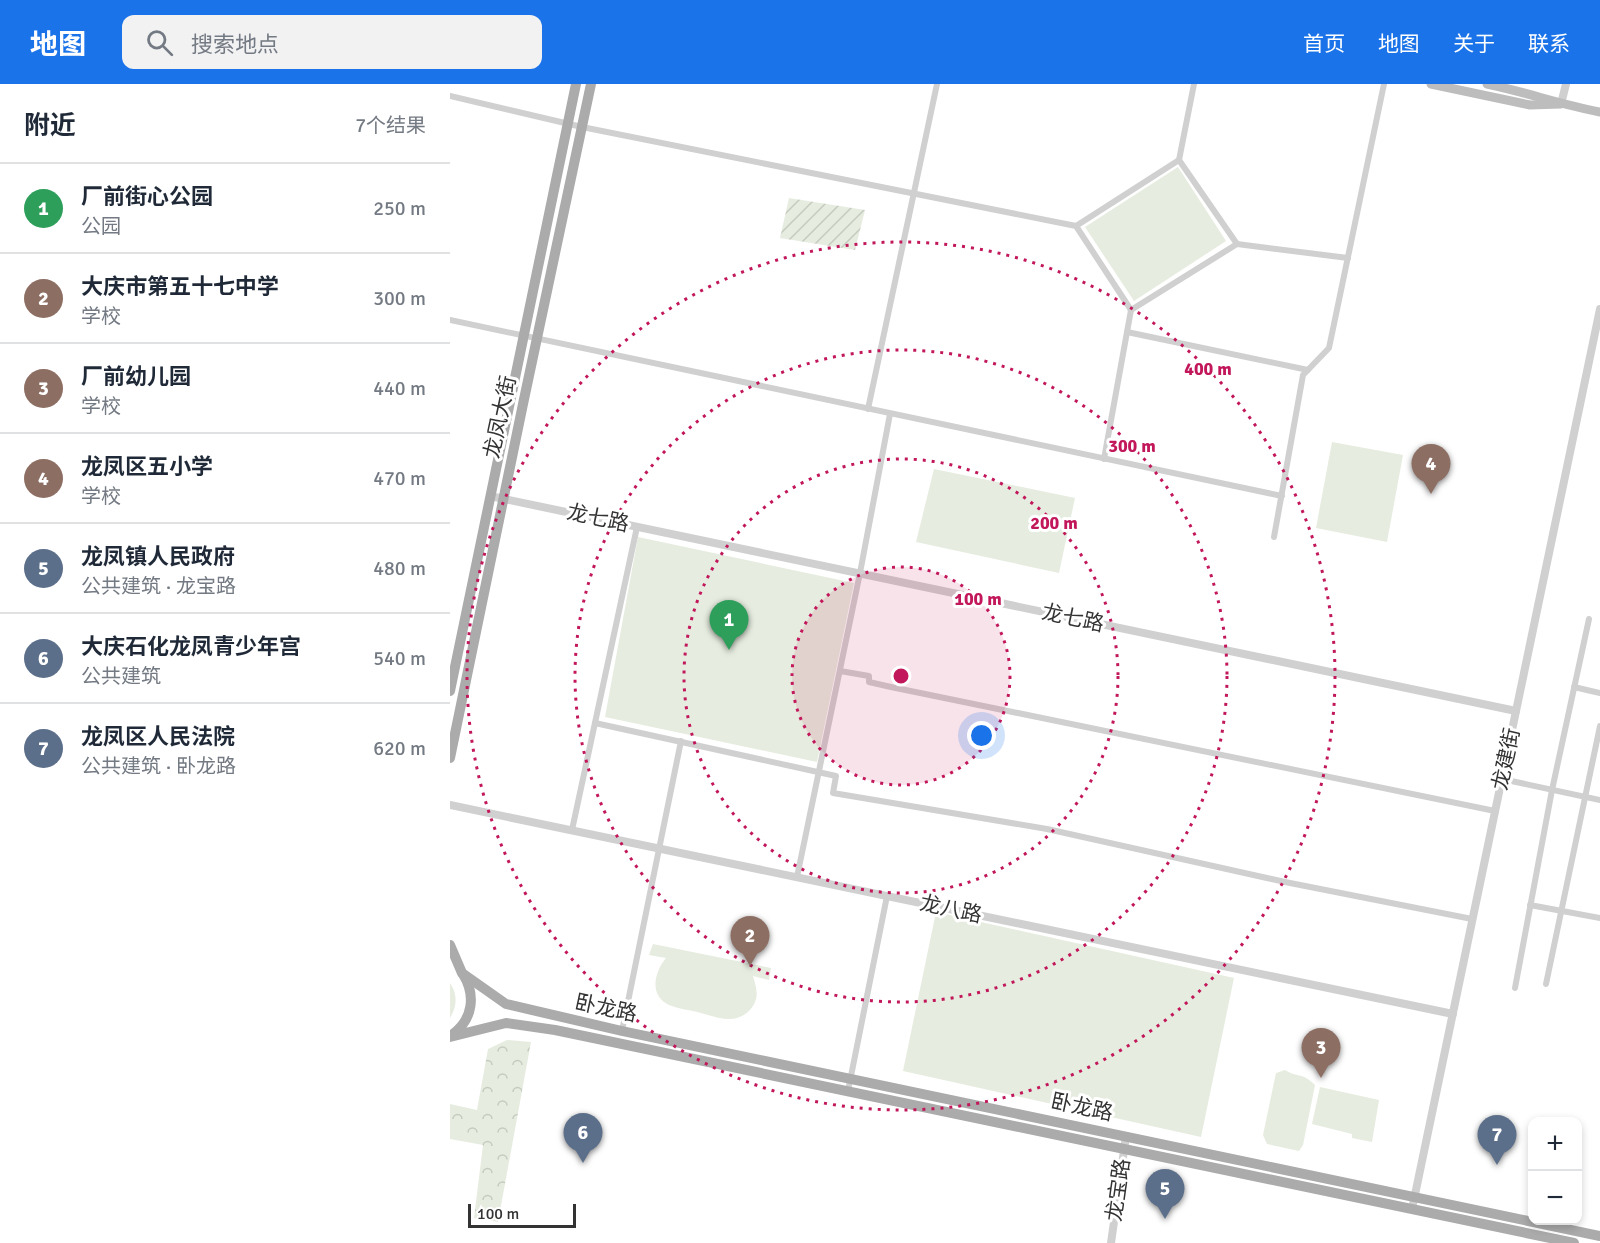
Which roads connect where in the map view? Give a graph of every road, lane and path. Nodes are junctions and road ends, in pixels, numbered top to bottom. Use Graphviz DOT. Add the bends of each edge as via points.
graph roads {
  1 [pos="576,84"];
  2 [pos="591,84"];
  3 [pos="937,84"];
  4 [pos="1194,84"];
  5 [pos="1384,84"];
  6 [pos="1431,84"];
  7 [pos="1487,84"];
  8 [pos="1566,84"];
  9 [pos="450,96"];
  10 [pos="1561,104"];
  11 [pos="1600,112"];
  12 [pos="568,123"];
  13 [pos="582,127"];
  14 [pos="1179,160"];
  15 [pos="914,193"];
  16 [pos="1076,226"];
  17 [pos="1236,244"];
  18 [pos="1348,258"];
  19 [pos="1600,309"];
  20 [pos="1131,310"];
  21 [pos="450,320"];
  22 [pos="1127,332"];
  23 [pos="523,336"];
  24 [pos="537,339"];
  25 [pos="1308,370"];
  26 [pos="868,409"];
  27 [pos="890,414"];
  28 [pos="1104,459"];
  29 [pos="490,496"];
  30 [pos="1281,496"];
  31 [pos="503,498"];
  32 [pos="637,526"];
  33 [pos="1275,537"];
  34 [pos="860,573"];
  35 [pos="1589,619"];
  36 [pos="840,671"];
  37 [pos="1574,687"];
  38 [pos="450,691"];
  39 [pos="1600,693"];
  40 [pos="1516,711"];
  41 [pos="595,723"];
  42 [pos="1600,726"];
  43 [pos="681,741"];
  44 [pos="450,758"];
  45 [pos="819,773"];
  46 [pos="1502,779"];
  47 [pos="1552,790"];
  48 [pos="1584,797"];
  49 [pos="1600,800"];
  50 [pos="450,805"];
  51 [pos="1495,811"];
  52 [pos="573,830"];
  53 [pos="659,849"];
  54 [pos="797,877"];
  55 [pos="887,896"];
  56 [pos="1530,904"];
  57 [pos="1561,911"];
  58 [pos="1600,918"];
  59 [pos="1473,919"];
  60 [pos="450,945"];
  61 [pos="450,963"];
  62 [pos="462,973"];
  63 [pos="1546,984"];
  64 [pos="1515,988"];
  65 [pos="1453,1014"];
  66 [pos="622,1031"];
  67 [pos="450,1037"];
  68 [pos="850,1080"];
  69 [pos="848,1091"];
  70 [pos="1126,1136"];
  71 [pos="1124,1149"];
  72 [pos="1415,1197"];
  73 [pos="1412,1209"];
  74 [pos="1600,1236"];
  75 [pos="1111,1243"];
  76 [pos="1574,1243"];
  1 -- 12 [label="main road, 龙凤大街"];
  2 -- 13 [label="main road, 龙凤大街"];
  3 -- 15 [label="street"];
  4 -- 14 [label="street"];
  5 -- 18 [label="street"];
  6 -- 10 [label="main road" via="1530,105"];
  7 -- 10 [label="main road"];
  8 -- 10 [label="street"];
  9 -- 12 [label="street"];
  10 -- 11 [label="main road"];
  12 -- 13 [label="street"];
  12 -- 23 [label="main road, 龙凤大街"];
  13 -- 15 [label="street"];
  13 -- 24 [label="main road, 龙凤大街"];
  14 -- 16 [label="street"];
  14 -- 17 [label="street"];
  15 -- 16 [label="street"];
  15 -- 26 [label="street"];
  16 -- 20 [label="street"];
  17 -- 18 [label="street"];
  17 -- 20 [label="street"];
  18 -- 25 [label="street" via="1329,348"];
  19 -- 40 [label="street, 龙建街"];
  20 -- 22 [label="street"];
  21 -- 23 [label="street"];
  22 -- 25 [label="street"];
  22 -- 28 [label="street"];
  23 -- 24 [label="street"];
  23 -- 29 [label="main road, 龙凤大街"];
  24 -- 26 [label="street"];
  24 -- 31 [label="main road, 龙凤大街"];
  25 -- 30 [label="street" via="1303,375"];
  26 -- 27 [label="street"];
  27 -- 28 [label="street"];
  27 -- 34 [label="street"];
  28 -- 30 [label="street"];
  29 -- 31 [label="street, 龙七路"];
  29 -- 38 [label="main road, 龙凤大街"];
  30 -- 33 [label="street"];
  31 -- 32 [label="street, 龙七路"];
  31 -- 44 [label="main road, 龙凤大街"];
  32 -- 34 [label="street, 龙七路"];
  32 -- 41 [label="street"];
  34 -- 36 [label="street"];
  34 -- 40 [label="street, 龙七路"];
  35 -- 37 [label="street"];
  36 -- 45 [label="street"];
  36 -- 51 [label="street" via="869,676 869,682 891,687"];
  37 -- 39 [label="street"];
  37 -- 47 [label="street"];
  40 -- 46 [label="street, 龙建街"];
  41 -- 43 [label="street"];
  41 -- 52 [label="street"];
  42 -- 48 [label="street"];
  43 -- 45 [label="street"];
  43 -- 53 [label="street"];
  45 -- 54 [label="street"];
  45 -- 59 [label="street" via="836,776 833,793 1047,830"];
  46 -- 47 [label="street"];
  46 -- 51 [label="street, 龙建街"];
  47 -- 48 [label="street"];
  47 -- 56 [label="street"];
  48 -- 49 [label="street"];
  48 -- 57 [label="street"];
  50 -- 52 [label="street, 龙八路"];
  51 -- 59 [label="street, 龙建街"];
  52 -- 53 [label="street, 龙八路"];
  53 -- 54 [label="street, 龙八路"];
  53 -- 66 [label="street"];
  54 -- 55 [label="street, 龙八路"];
  55 -- 65 [label="street, 龙八路"];
  55 -- 68 [label="street"];
  56 -- 57 [label="street"];
  56 -- 64 [label="street"];
  57 -- 58 [label="street"];
  57 -- 63 [label="street"];
  59 -- 65 [label="street, 龙建街"];
  60 -- 62 [label="main road"];
  61 -- 62 [label="main road, 卧龙路"];
  62 -- 66 [label="main road, 卧龙路" via="506,1004"];
  62 -- 67 [label="main road" via="470,989 471,1008 459,1030"];
  65 -- 72 [label="street, 龙建街"];
  66 -- 68 [label="main road, 卧龙路"];
  67 -- 69 [label="main road, 卧龙路" via="506,1023"];
  68 -- 69 [label="street"];
  68 -- 70 [label="main road, 卧龙路"];
  69 -- 71 [label="main road, 卧龙路"];
  70 -- 71 [label="street, 龙宝路"];
  70 -- 72 [label="main road, 卧龙路"];
  71 -- 73 [label="main road, 卧龙路"];
  71 -- 75 [label="street, 龙宝路"];
  72 -- 73 [label="street, 龙建街"];
  72 -- 74 [label="main road, 卧龙路"];
  73 -- 76 [label="main road, 卧龙路"];
}
